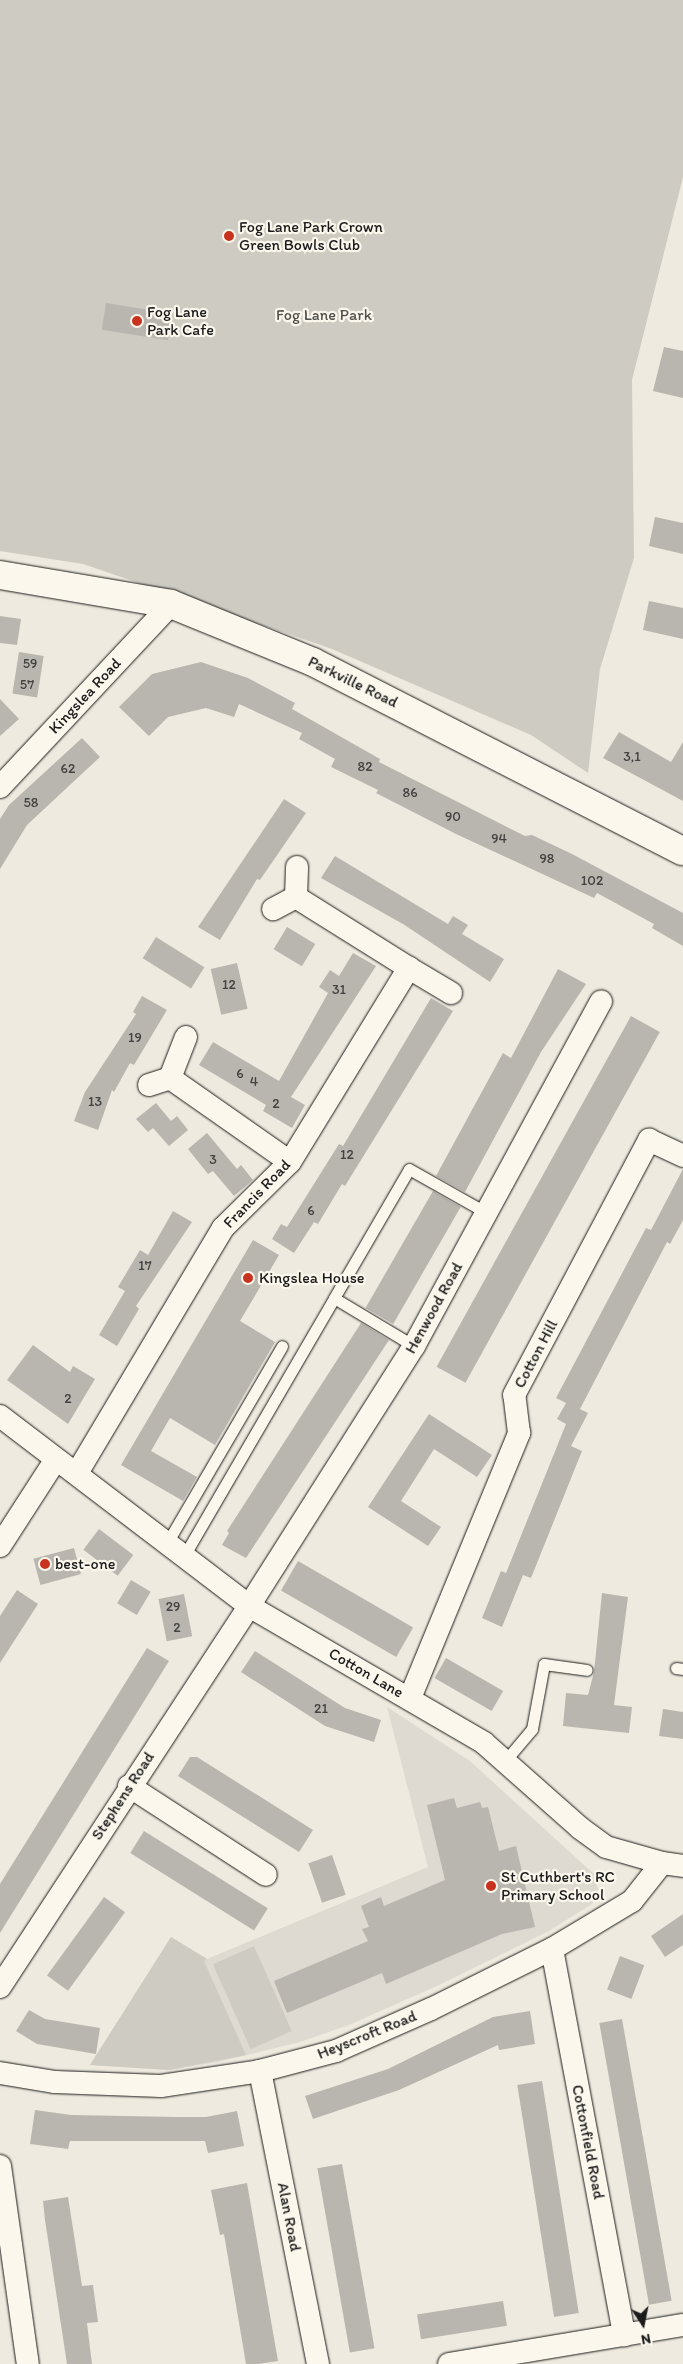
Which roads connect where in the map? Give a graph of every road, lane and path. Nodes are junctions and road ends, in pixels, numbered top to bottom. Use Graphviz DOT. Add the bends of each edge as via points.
graph roads {
  1 [pos="0,575"];
  2 [pos="171,604"];
  3 [pos="0,788"];
  4 [pos="683,852"];
  5 [pos="298,867"];
  6 [pos="296,897"];
  7 [pos="274,909"];
  8 [pos="409,968"];
  9 [pos="452,993"];
  10 [pos="601,1000"];
  11 [pos="186,1037"];
  12 [pos="170,1078"];
  13 [pos="149,1085"];
  14 [pos="683,1156"];
  15 [pos="290,1162"];
  16 [pos="486,1214"];
  17 [pos="334,1298"];
  18 [pos="282,1346"];
  19 [pos="414,1346"];
  20 [pos="0,1416"];
  21 [pos="56,1459"];
  22 [pos="77,1473"];
  23 [pos="0,1546"];
  24 [pos="175,1549"];
  25 [pos="249,1606"];
  26 [pos="587,1670"];
  27 [pos="410,1698"];
  28 [pos="505,1761"];
  29 [pos="129,1786"];
  30 [pos="672,1865"];
  31 [pos="266,1875"];
  32 [pos="552,1949"];
  33 [pos="0,1987"];
  34 [pos="260,2071"];
  35 [pos="0,2073"];
  36 [pos="0,2166"];
  37 [pos="683,2325"];
  38 [pos="624,2335"];
  39 [pos="28,2364"];
  40 [pos="318,2364"];
  41 [pos="449,2364"];
  1 -- 2 [label="street, Parkville Road"];
  2 -- 3 [label="street, Kingslea Road"];
  2 -- 4 [label="street, Parkville Road" via="313,662"];
  5 -- 6 [label="street"];
  6 -- 7 [label="street"];
  6 -- 8 [label="street"];
  8 -- 9 [label="street"];
  8 -- 15 [label="street, Francis Road"];
  10 -- 16 [label="street, Henwood Road"];
  11 -- 12 [label="street"];
  12 -- 13 [label="street"];
  12 -- 15 [label="street"];
  14 -- 27 [label="street, Cotton Hill" via="649,1140 514,1395 519,1433"];
  15 -- 22 [label="street, Francis Road" via="223,1228"];
  16 -- 17 [label="lane" via="409,1169"];
  16 -- 19 [label="street, Henwood Road"];
  17 -- 19 [label="lane"];
  17 -- 24 [label="lane"];
  18 -- 24 [label="lane"];
  19 -- 25 [label="street, Henwood Road"];
  20 -- 21 [label="street"];
  21 -- 22 [label="street, Cotton Lane"];
  21 -- 23 [label="street"];
  22 -- 24 [label="street, Cotton Lane"];
  24 -- 25 [label="street, Cotton Lane"];
  25 -- 27 [label="street, Cotton Lane"];
  25 -- 29 [label="street, Stephens Road"];
  26 -- 28 [label="lane" via="544,1664 532,1729"];
  27 -- 28 [label="street, Cotton Lane" via="484,1743"];
  28 -- 30 [label="street, Cotton Lane" via="580,1828 606,1846"];
  29 -- 31 [label="street"];
  29 -- 33 [label="street, Stephens Road"];
  30 -- 32 [label="street, Heyscroft Road" via="632,1901"];
  32 -- 34 [label="street, Heyscroft Road" via="431,2009 336,2051"];
  32 -- 38 [label="street, Cottonfield Road"];
  34 -- 35 [label="street, Heyscroft Road" via="161,2086 55,2082"];
  34 -- 40 [label="street, Alan Road"];
  36 -- 39 [label="street"];
  37 -- 38 [label="street"];
  38 -- 41 [label="street"];
}
